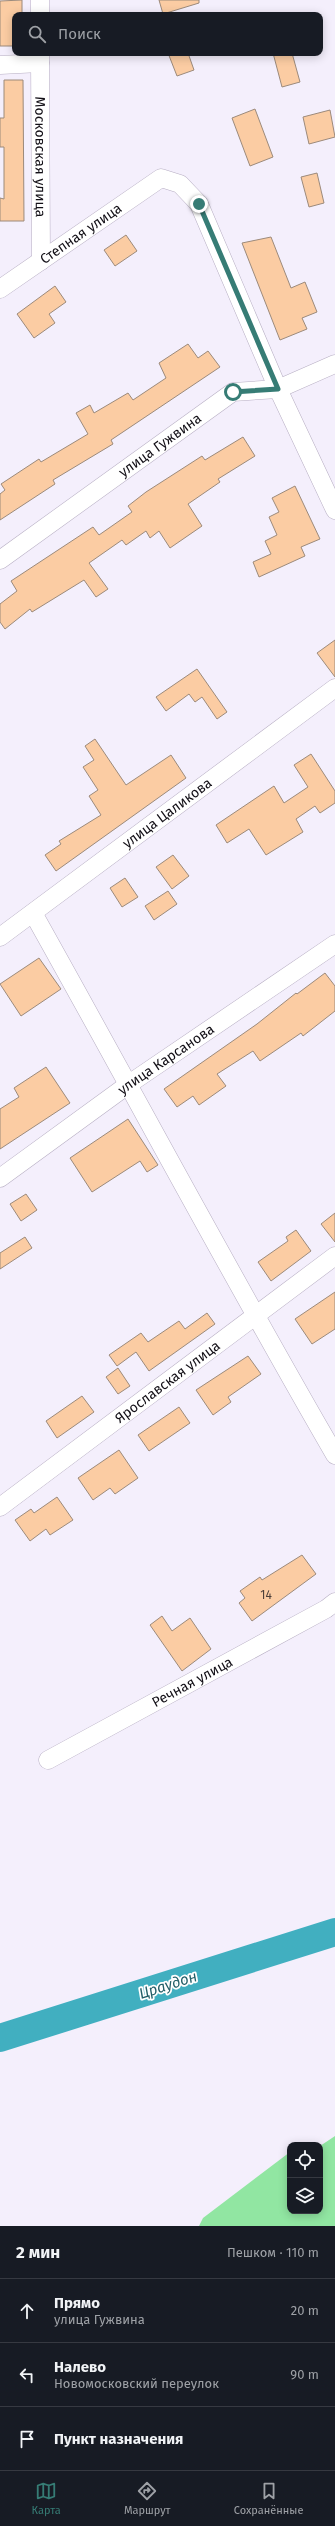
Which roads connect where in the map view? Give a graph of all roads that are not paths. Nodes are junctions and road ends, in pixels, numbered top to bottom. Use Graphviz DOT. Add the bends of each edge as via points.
graph roads {
  1 [pos="40,0"];
  2 [pos="40,12"];
  3 [pos="40,58"];
  4 [pos="0,65"];
  5 [pos="41,261"];
  6 [pos="0,289"];
  7 [pos="335,364"];
  8 [pos="278,389"];
  9 [pos="335,510"];
  10 [pos="0,560"];
  11 [pos="335,688"];
  12 [pos="33,912"];
  13 [pos="0,937"];
  14 [pos="335,944"];
  15 [pos="129,1084"];
  16 [pos="0,1178"];
  17 [pos="335,1256"];
  18 [pos="254,1315"];
  19 [pos="335,1456"];
  20 [pos="0,1507"];
  21 [pos="335,1602"];
  22 [pos="48,1760"];
  1 -- 2 [label="street"];
  3 -- 4 [label="street"];
  3 -- 5 [label="street, Московская улица"];
  5 -- 6 [label="street, Степная улица"];
  5 -- 8 [label="street, Степная улица" via="161,178 180,184 199,204"];
  7 -- 8 [label="street, улица Гужвина"];
  8 -- 9 [label="street"];
  8 -- 10 [label="street, улица Гужвина" via="233,392"];
  11 -- 12 [label="street, улица Цаликова"];
  12 -- 13 [label="street, улица Цаликова"];
  12 -- 15 [label="street"];
  14 -- 15 [label="street, улица Карсанова"];
  15 -- 16 [label="street, улица Карсанова"];
  15 -- 18 [label="street"];
  17 -- 18 [label="street, Ярославская улица"];
  18 -- 19 [label="street"];
  18 -- 20 [label="street, Ярославская улица"];
  21 -- 22 [label="street, Речная улица"];
}
